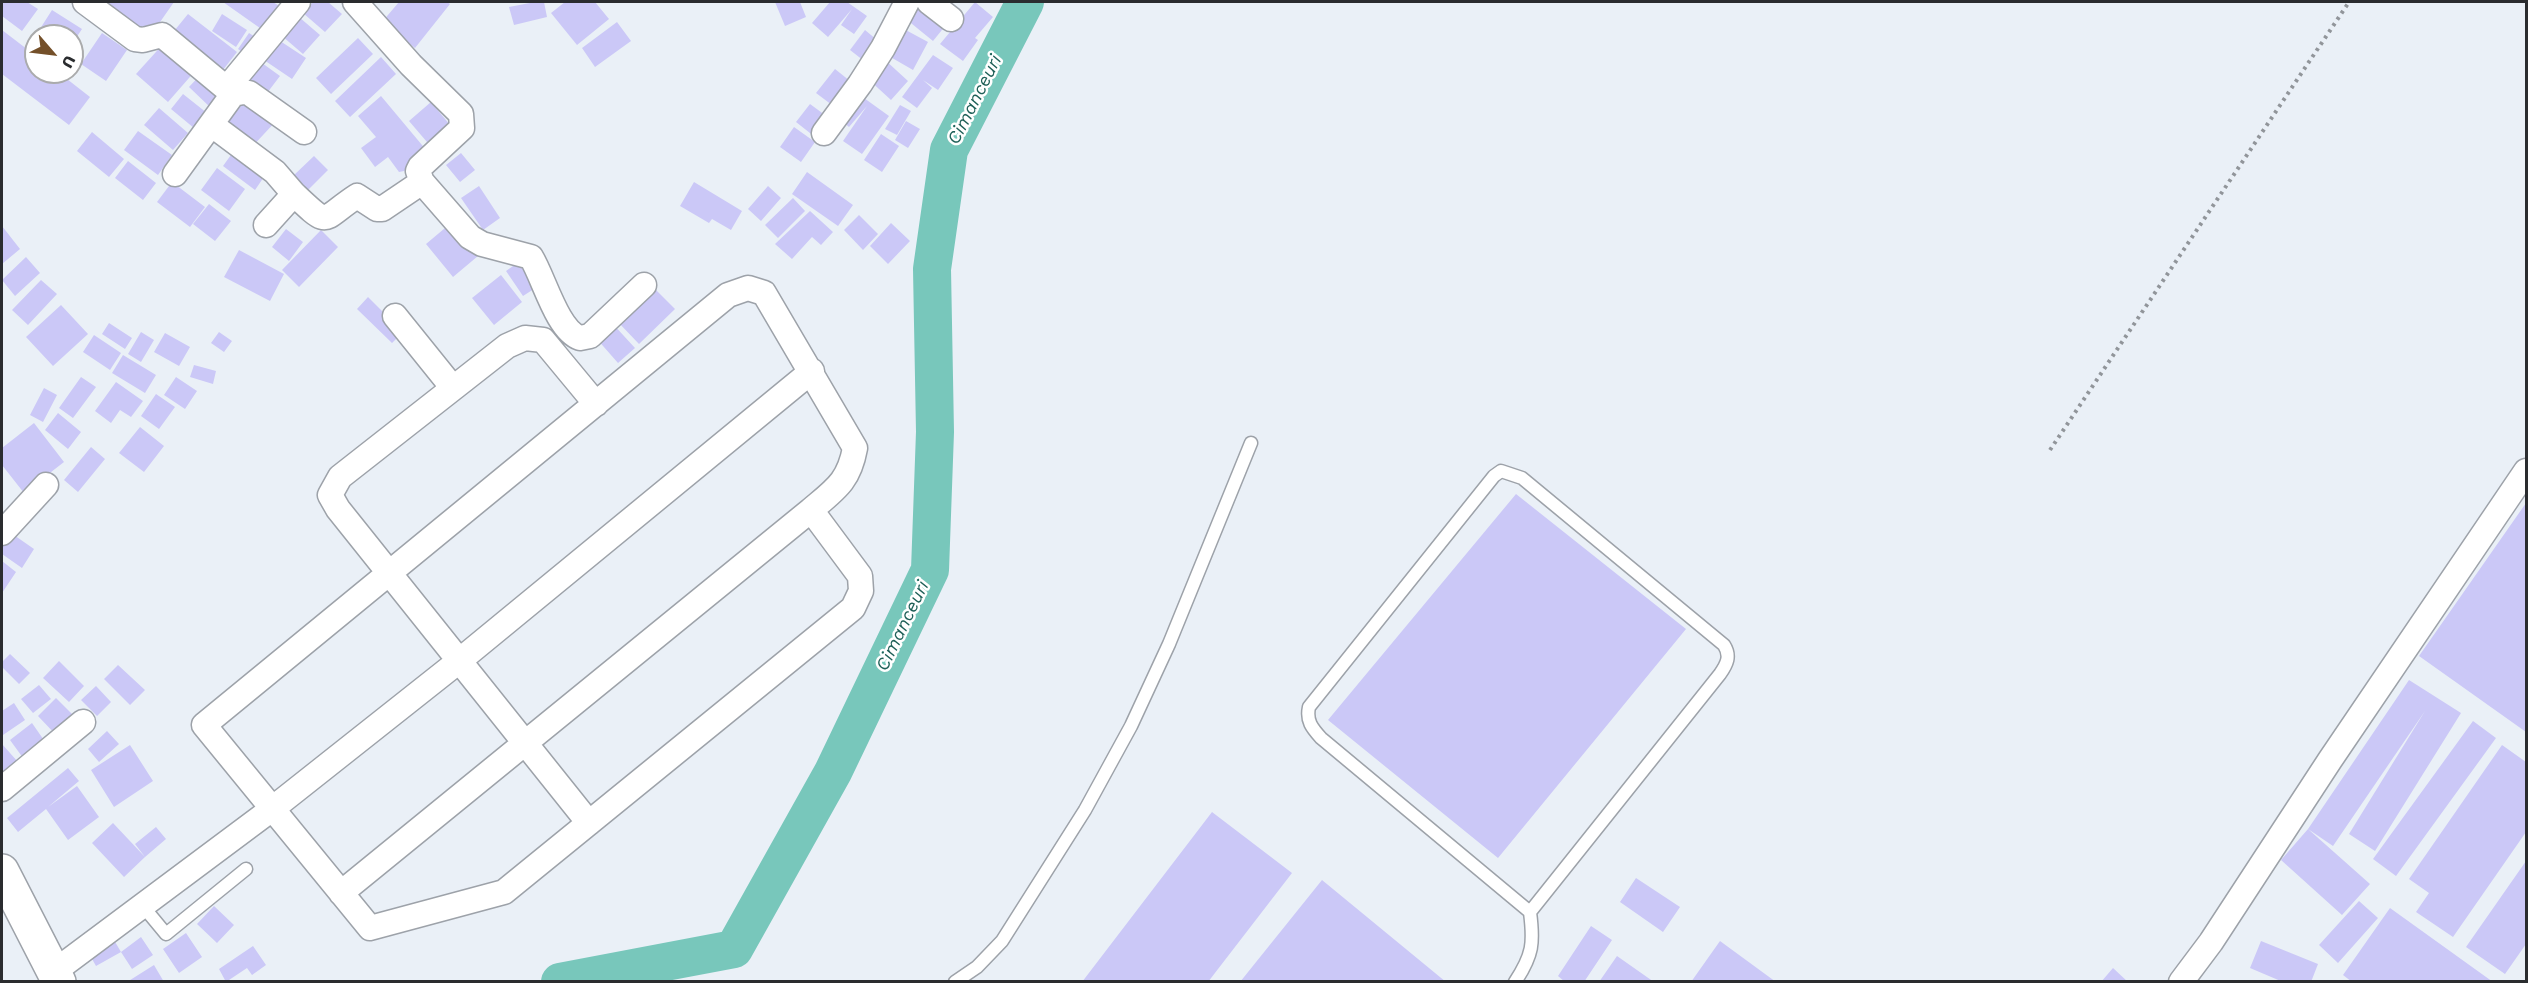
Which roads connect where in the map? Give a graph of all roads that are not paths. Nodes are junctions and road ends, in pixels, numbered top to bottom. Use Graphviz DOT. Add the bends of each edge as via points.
graph roads {
  1 [pos="85,2"];
  2 [pos="298,2"];
  3 [pos="907,2"];
  4 [pos="929,2"];
  5 [pos="367,6"];
  6 [pos="951,19"];
  7 [pos="230,91"];
  8 [pos="212,125"];
  9 [pos="304,132"];
  10 [pos="824,133"];
  11 [pos="175,174"];
  12 [pos="422,182"];
  13 [pos="294,194"];
  14 [pos="266,225"];
  15 [pos="644,285"];
  16 [pos="395,316"];
  17 [pos="812,372"];
  18 [pos="453,388"];
  19 [pos="596,404"];
  20 [pos="1251,443"];
  21 [pos="2526,471"];
  22 [pos="46,486"];
  23 [pos="811,510"];
  24 [pos="2,533"];
  25 [pos="389,573"];
  26 [pos="459,661"];
  27 [pos="83,722"];
  28 [pos="525,743"];
  29 [pos="2,789"];
  30 [pos="272,809"];
  31 [pos="589,823"];
  32 [pos="246,869"];
  33 [pos="2,871"];
  34 [pos="341,893"];
  35 [pos="142,905"];
  36 [pos="1530,912"];
  37 [pos="57,976"];
  38 [pos="956,981"];
  39 [pos="1515,981"];
  40 [pos="2181,981"];
  1 -- 7 [label="street" via="135,39 162,35"];
  2 -- 7 [label="street"];
  3 -- 10 [label="street" via="884,48"];
  4 -- 6 [label="street"];
  5 -- 12 [label="street" via="411,65 461,114 462,128 420,166"];
  7 -- 8 [label="street"];
  7 -- 9 [label="street" via="249,93"];
  8 -- 11 [label="street"];
  8 -- 13 [label="street" via="275,172"];
  12 -- 13 [label="street" via="382,209 357,196 324,218"];
  12 -- 15 [label="street" via="470,237 531,257 565,327 574,336 590,336"];
  13 -- 14 [label="street"];
  16 -- 18 [label="street"];
  17 -- 19 [label="street" via="764,293 748,288 728,295"];
  17 -- 23 [label="street" via="855,448 843,483"];
  17 -- 26 [label="street"];
  18 -- 19 [label="street" via="507,346 525,338 543,340"];
  18 -- 25 [label="street" via="340,477 330,495"];
  19 -- 25 [label="street"];
  20 -- 38 [label="lane" via="1170,644 1131,726 1002,941 977,967"];
  21 -- 40 [label="street"];
  22 -- 24 [label="street"];
  23 -- 28 [label="street"];
  23 -- 31 [label="street" via="860,576 861,591 853,608"];
  25 -- 26 [label="street"];
  25 -- 30 [label="street" via="204,725"];
  26 -- 28 [label="street"];
  26 -- 30 [label="street"];
  27 -- 29 [label="street"];
  28 -- 31 [label="street"];
  28 -- 34 [label="street"];
  30 -- 34 [label="street"];
  30 -- 35 [label="street"];
  31 -- 34 [label="street" via="504,892 370,928"];
  32 -- 35 [label="lane" via="166,934"];
  33 -- 37 [label="main road"];
  35 -- 37 [label="street"];
  36 -- 36 [label="lane" via="1727,665 1728,656 1724,645 1522,478 1501,471 1309,707 1307,717 1321,738"];
  36 -- 39 [label="lane" via="1533,949"];
}
